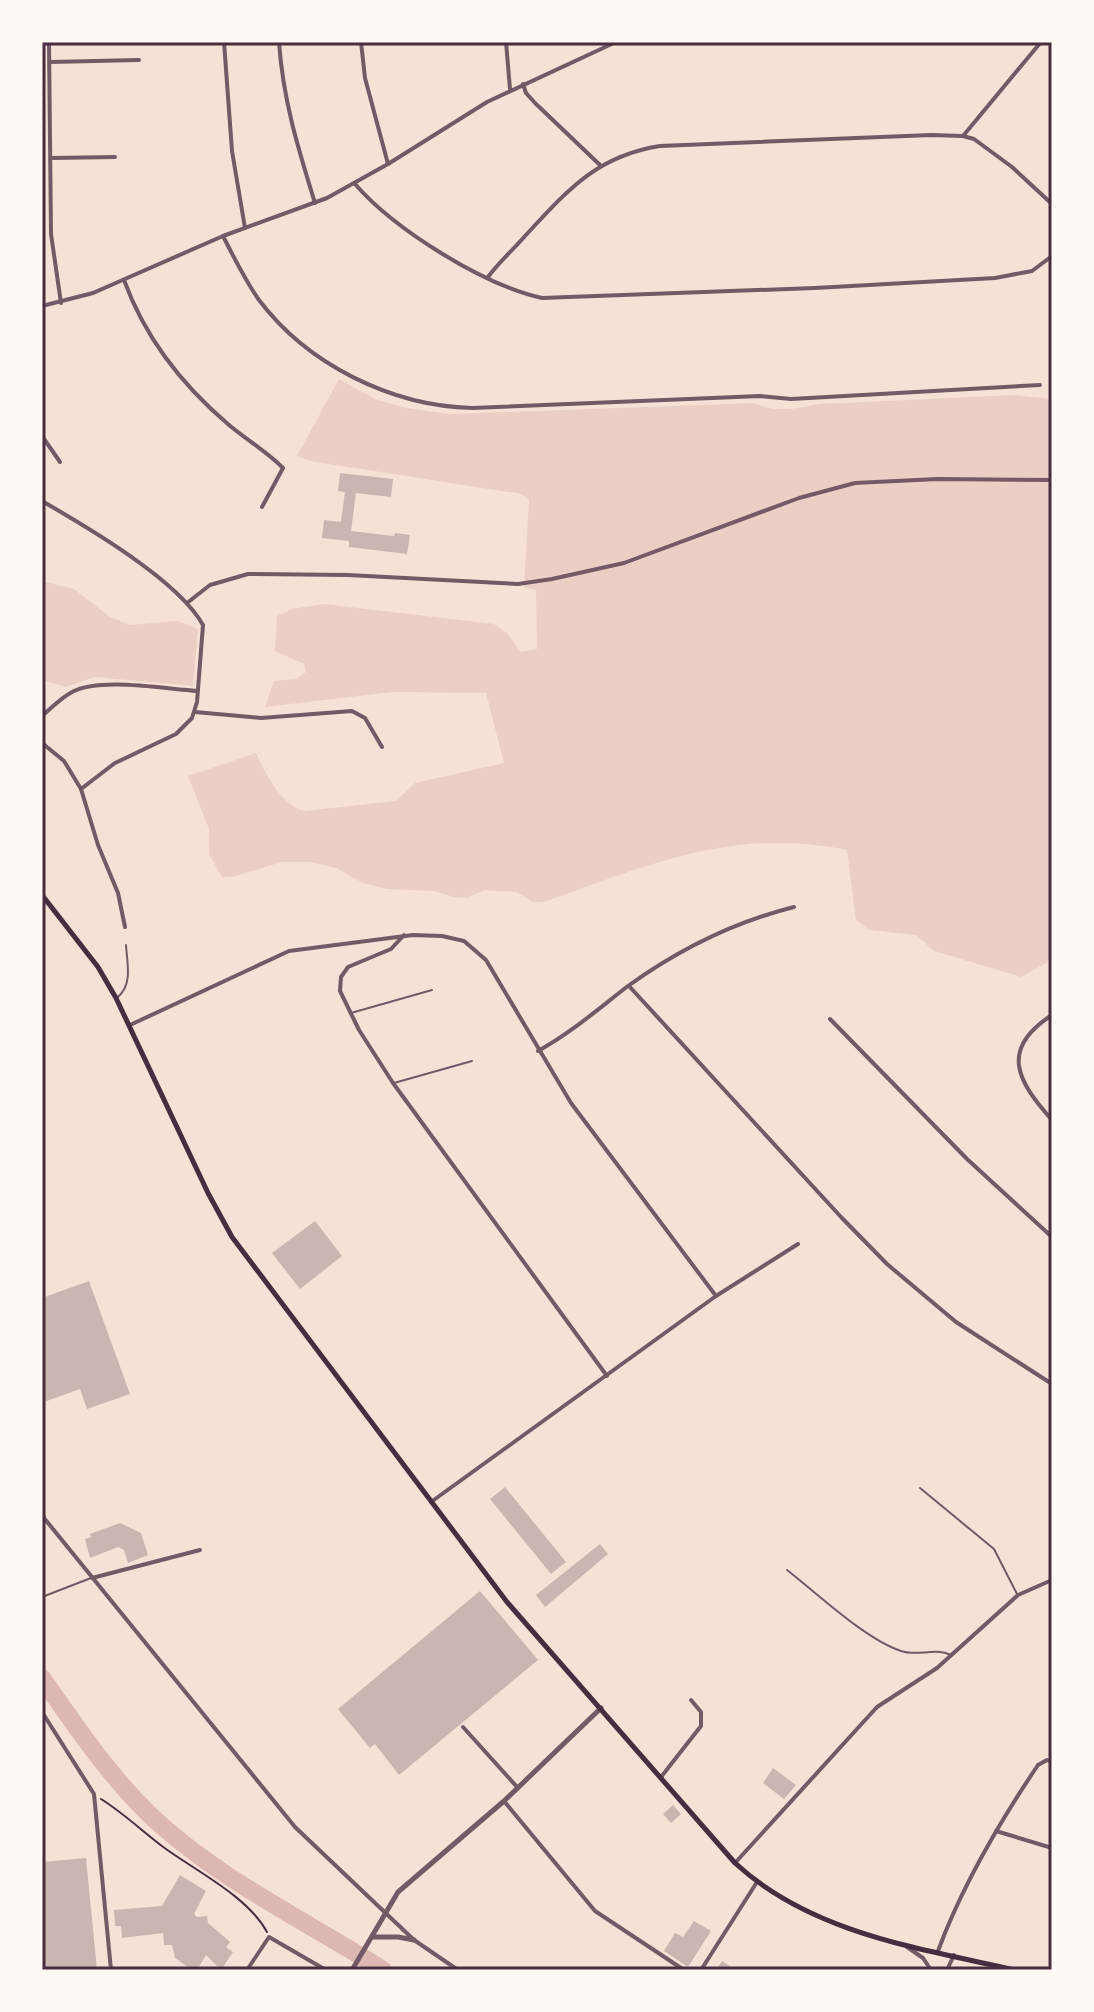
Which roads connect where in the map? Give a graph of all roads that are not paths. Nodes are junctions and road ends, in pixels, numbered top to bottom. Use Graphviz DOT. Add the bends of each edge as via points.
graph roads {
  1 [pos="49,42"];
  2 [pos="224,42"];
  3 [pos="279,42"];
  4 [pos="361,42"];
  5 [pos="506,42"];
  6 [pos="616,42"];
  7 [pos="1041,42"];
  8 [pos="139,60"];
  9 [pos="50,62"];
  10 [pos="523,84"];
  11 [pos="510,89"];
  12 [pos="963,136"];
  13 [pos="115,157"];
  14 [pos="51,158"];
  15 [pos="388,164"];
  16 [pos="600,165"];
  17 [pos="355,184"];
  18 [pos="315,203"];
  19 [pos="1052,204"];
  20 [pos="245,228"];
  21 [pos="223,236"];
  22 [pos="1052,256"];
  23 [pos="488,277"];
  24 [pos="124,280"];
  25 [pos="61,303"];
  26 [pos="42,306"];
  27 [pos="1040,385"];
  28 [pos="42,436"];
  29 [pos="60,462"];
  30 [pos="1052,480"];
  31 [pos="42,501"];
  32 [pos="262,507"];
  33 [pos="187,603"];
  34 [pos="197,691"];
  35 [pos="195,712"];
  36 [pos="42,716"];
  37 [pos="42,743"];
  38 [pos="382,747"];
  39 [pos="81,789"];
  40 [pos="42,895"];
  41 [pos="794,907"];
  42 [pos="125,927"];
  43 [pos="404,935"];
  44 [pos="126,945"];
  45 [pos="629,986"];
  46 [pos="432,990"];
  47 [pos="116,998"];
  48 [pos="349,1013"];
  49 [pos="1052,1015"];
  50 [pos="830,1019"];
  51 [pos="130,1025"];
  52 [pos="538,1051"];
  53 [pos="472,1061"];
  54 [pos="393,1083"];
  55 [pos="1052,1120"];
  56 [pos="1052,1237"];
  57 [pos="798,1244"];
  58 [pos="716,1296"];
  59 [pos="607,1376"];
  60 [pos="1052,1384"];
  61 [pos="920,1488"];
  62 [pos="431,1502"];
  63 [pos="42,1512"];
  64 [pos="200,1550"];
  65 [pos="787,1570"];
  66 [pos="92,1578"];
  67 [pos="1052,1580"];
  68 [pos="1018,1595"];
  69 [pos="42,1597"];
  70 [pos="952,1655"];
  71 [pos="691,1700"];
  72 [pos="601,1708"];
  73 [pos="42,1712"];
  74 [pos="463,1727"];
  75 [pos="1052,1762"];
  76 [pos="661,1777"];
  77 [pos="518,1788"];
  78 [pos="504,1801"];
  79 [pos="996,1831"];
  80 [pos="1052,1848"];
  81 [pos="735,1863"];
  82 [pos="757,1882"];
  83 [pos="385,1914"];
  84 [pos="371,1939"];
  85 [pos="414,1940"];
  86 [pos="902,1943"];
  87 [pos="938,1951"];
  88 [pos="954,1955"];
  89 [pos="353,1968"];
  90 [pos="111,1970"];
  91 [pos="247,1970"];
  92 [pos="326,1970"];
  93 [pos="458,1970"];
  94 [pos="684,1970"];
  95 [pos="701,1970"];
  96 [pos="931,1970"];
  97 [pos="947,1970"];
  98 [pos="1015,1970"];
  1 -- 9 [label="street"];
  2 -- 20 [label="street" via="232,151"];
  3 -- 18 [label="street" via="290,122"];
  4 -- 15 [label="street"];
  5 -- 11 [label="street"];
  6 -- 10 [label="street"];
  7 -- 12 [label="street"];
  8 -- 9 [label="street"];
  9 -- 14 [label="street"];
  10 -- 11 [label="street"];
  10 -- 16 [label="street" via="535,103"];
  11 -- 15 [label="street"];
  12 -- 16 [label="street" via="660,146"];
  12 -- 19 [label="street" via="990,150"];
  13 -- 14 [label="street"];
  14 -- 25 [label="street" via="51,234"];
  15 -- 17 [label="street"];
  16 -- 23 [label="street" via="575,184"];
  17 -- 18 [label="street"];
  17 -- 23 [label="street" via="429,244"];
  18 -- 20 [label="street"];
  20 -- 21 [label="street"];
  21 -- 24 [label="street"];
  21 -- 27 [label="street" via="248,285 271,315 317,354 353,378 434,404 472,408 791,399"];
  22 -- 23 [label="street" via="1032,271 995,278 555,298 530,295"];
  24 -- 25 [label="street"];
  24 -- 32 [label="street" via="147,330 181,378 283,468"];
  25 -- 26 [label="street"];
  28 -- 29 [label="street"];
  30 -- 33 [label="street" via="937,479 842,486 624,563 518,584 248,574 210,585"];
  31 -- 33 [label="street" via="129,556"];
  33 -- 34 [label="street" via="203,625"];
  34 -- 35 [label="street"];
  34 -- 36 [label="street" via="82,688"];
  35 -- 38 [label="street" via="261,718 352,711 365,718"];
  35 -- 39 [label="street" via="176,734 115,763"];
  37 -- 39 [label="street" via="64,761"];
  39 -- 42 [label="street"];
  40 -- 47 [label="main road"];
  41 -- 45 [label="street" via="724,929"];
  43 -- 48 [label="street" via="391,949 344,972 339,985"];
  43 -- 51 [label="street" via="289,951"];
  43 -- 52 [label="street" via="455,938 479,952"];
  44 -- 47 [label="lane" via="127,986"];
  45 -- 52 [label="street"];
  45 -- 60 [label="street" via="887,1264 956,1322"];
  46 -- 48 [label="lane"];
  47 -- 51 [label="main road"];
  48 -- 54 [label="street"];
  49 -- 55 [label="street" via="1025,1039 1018,1059 1024,1083"];
  50 -- 56 [label="street"];
  51 -- 62 [label="main road" via="226,1227"];
  52 -- 58 [label="street"];
  53 -- 54 [label="lane"];
  54 -- 59 [label="street"];
  57 -- 58 [label="street"];
  58 -- 59 [label="street"];
  59 -- 62 [label="street"];
  61 -- 68 [label="lane" via="994,1549"];
  62 -- 72 [label="main road" via="507,1602"];
  63 -- 66 [label="street"];
  64 -- 66 [label="street"];
  65 -- 70 [label="lane" via="890,1646 906,1653"];
  66 -- 69 [label="lane"];
  66 -- 83 [label="street" via="288,1819"];
  67 -- 68 [label="street"];
  68 -- 70 [label="street"];
  70 -- 81 [label="street" via="877,1707"];
  71 -- 76 [label="street" via="701,1712 701,1726"];
  72 -- 76 [label="main road"];
  72 -- 77 [label="street"];
  73 -- 90 [label="street" via="94,1794"];
  74 -- 77 [label="street"];
  75 -- 79 [label="street" via="1038,1765"];
  76 -- 81 [label="main road"];
  77 -- 78 [label="street"];
  78 -- 83 [label="street" via="405,1885"];
  78 -- 94 [label="street" via="595,1911"];
  79 -- 80 [label="street"];
  79 -- 87 [label="street"];
  81 -- 82 [label="main road"];
  82 -- 86 [label="main road" via="818,1918"];
  82 -- 95 [label="street"];
  83 -- 84 [label="street"];
  83 -- 85 [label="street"];
  84 -- 85 [label="street"];
  84 -- 89 [label="street"];
  85 -- 93 [label="street"];
  86 -- 87 [label="main road"];
  86 -- 96 [label="street"];
  87 -- 88 [label="main road"];
  88 -- 97 [label="street"];
  88 -- 98 [label="main road"];
  91 -- 92 [label="street" via="269,1937"];
}
